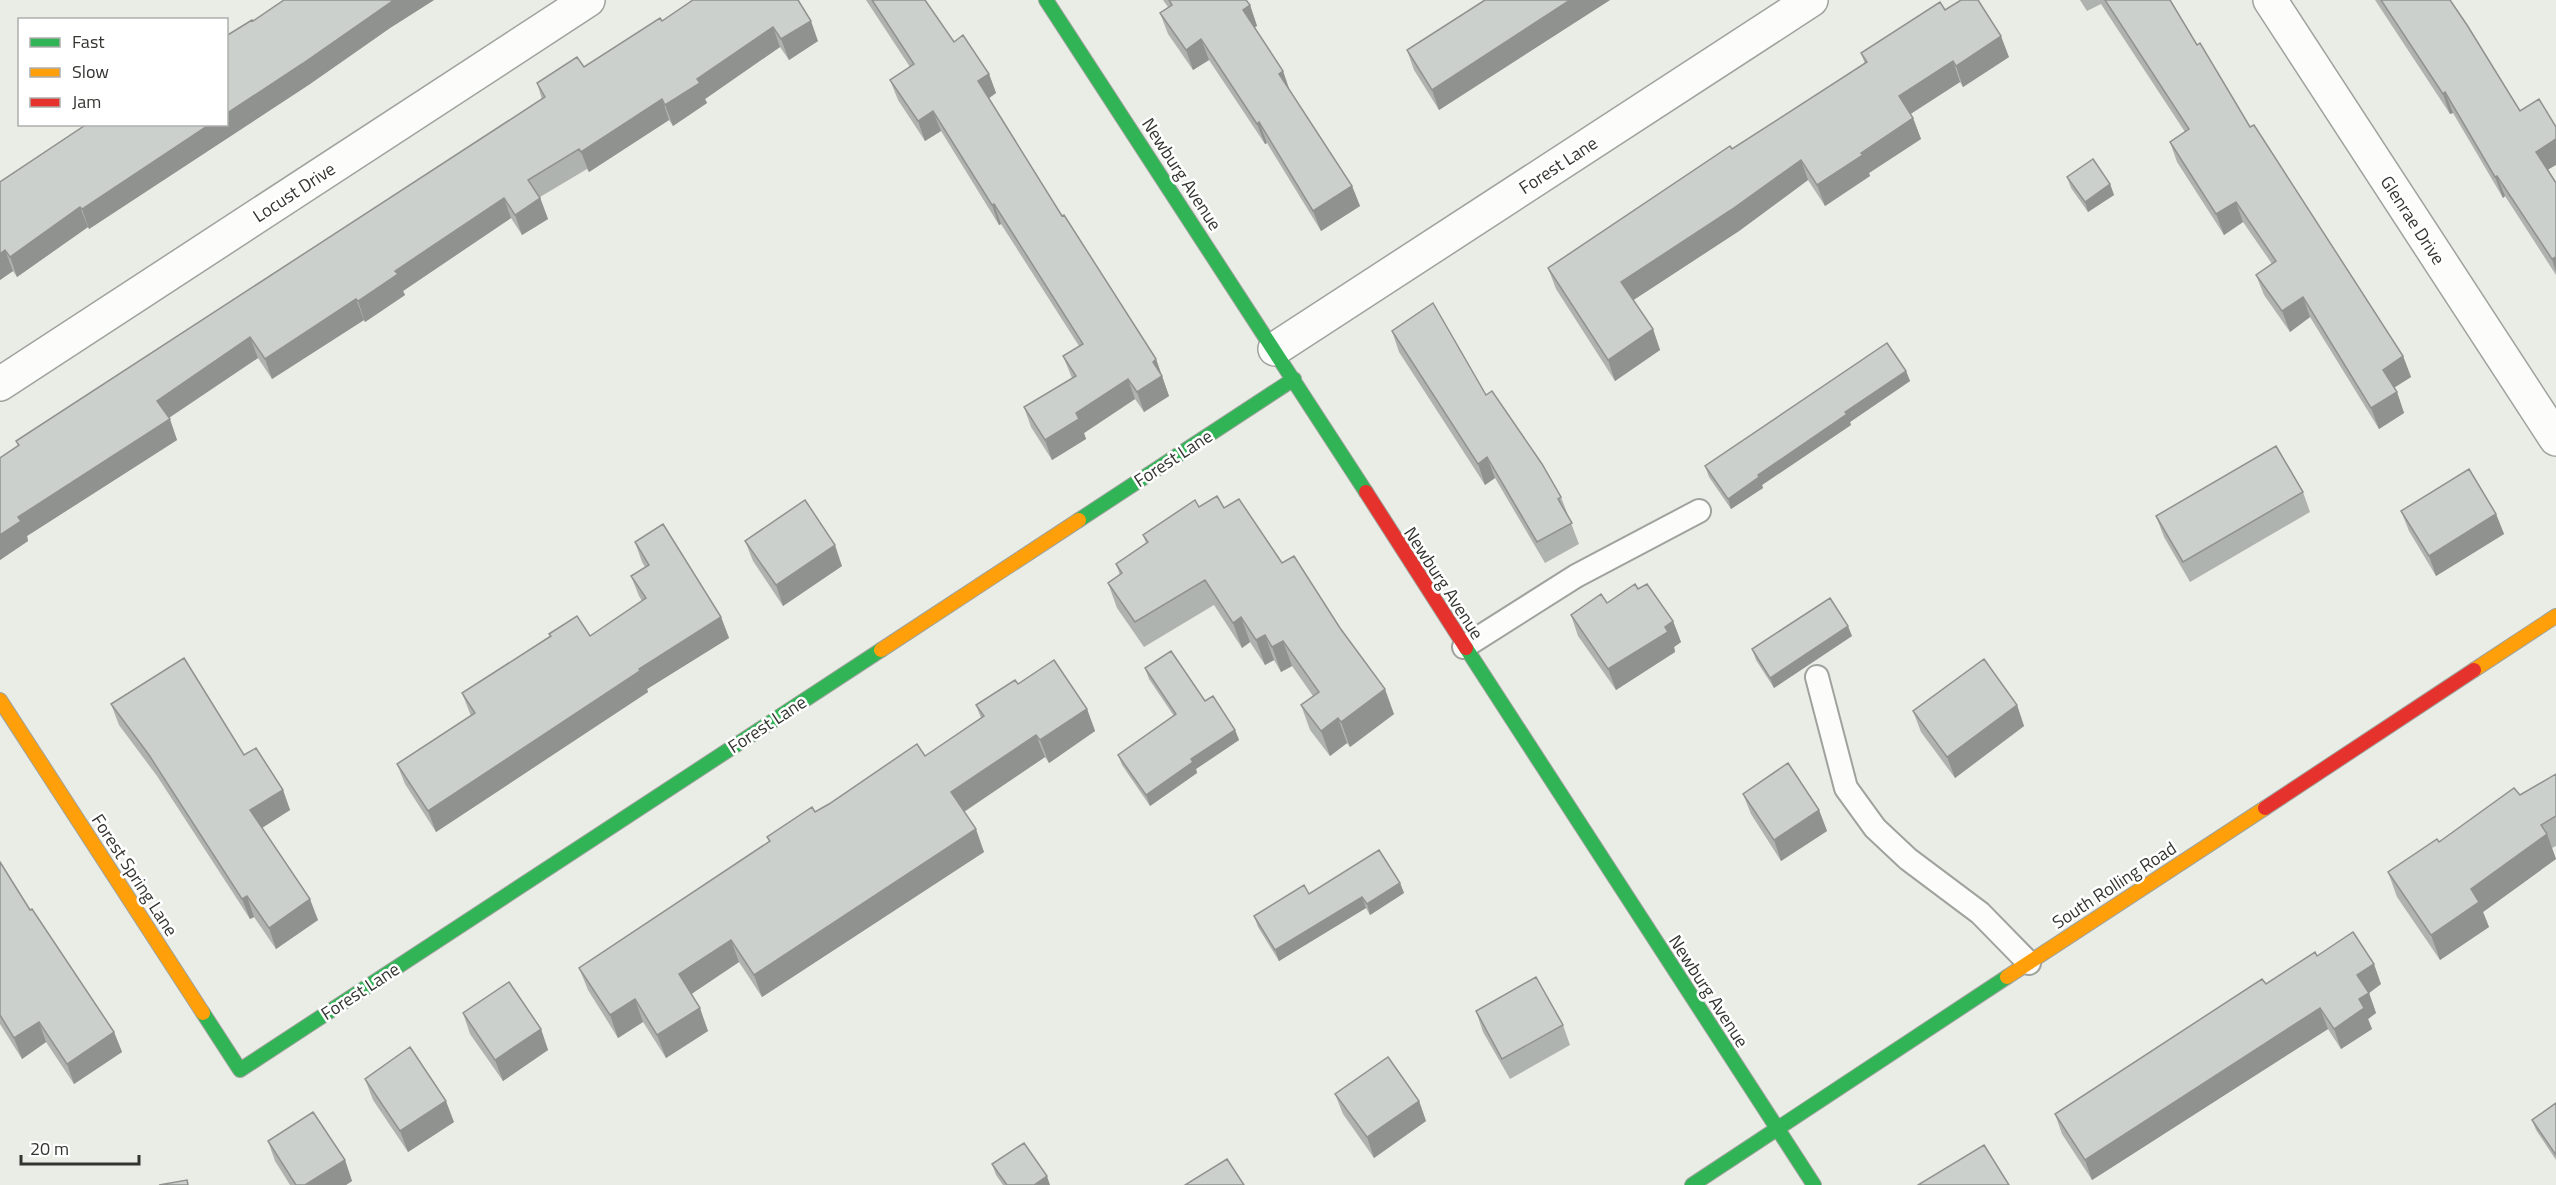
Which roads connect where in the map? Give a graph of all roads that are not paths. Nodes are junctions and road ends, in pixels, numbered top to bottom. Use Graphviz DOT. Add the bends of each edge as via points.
graph roads {
  1 [pos="588,0"];
  2 [pos="1046,0"];
  3 [pos="1811,0"];
  4 [pos="2270,0"];
  5 [pos="1275,349"];
  6 [pos="1294,379"];
  7 [pos="0,384"];
  8 [pos="2556,439"];
  9 [pos="1700,511"];
  10 [pos="2556,616"];
  11 [pos="1464,647"];
  12 [pos="1818,676"];
  13 [pos="0,700"];
  14 [pos="2029,963"];
  15 [pos="240,1070"];
  16 [pos="1777,1129"];
  17 [pos="1692,1185"];
  18 [pos="1814,1185"];
  1 -- 7 [label="street, Locust Drive"];
  2 -- 5 [label="street, Newburg Avenue"];
  3 -- 5 [label="street, Forest Lane"];
  4 -- 8 [label="street, Glenrae Drive"];
  5 -- 6 [label="street, Newburg Avenue"];
  6 -- 11 [label="street, Newburg Avenue"];
  6 -- 15 [label="street, Forest Lane"];
  9 -- 11 [label="lane" via="1576,576"];
  10 -- 14 [label="street, South Rolling Road"];
  11 -- 16 [label="street, Newburg Avenue"];
  12 -- 14 [label="lane" via="1846,788 1875,828 1908,859 1980,913"];
  13 -- 15 [label="street, Forest Spring Lane"];
  14 -- 16 [label="street, South Rolling Road"];
  16 -- 17 [label="street, South Rolling Road"];
  16 -- 18 [label="street, Newburg Avenue"];
}
